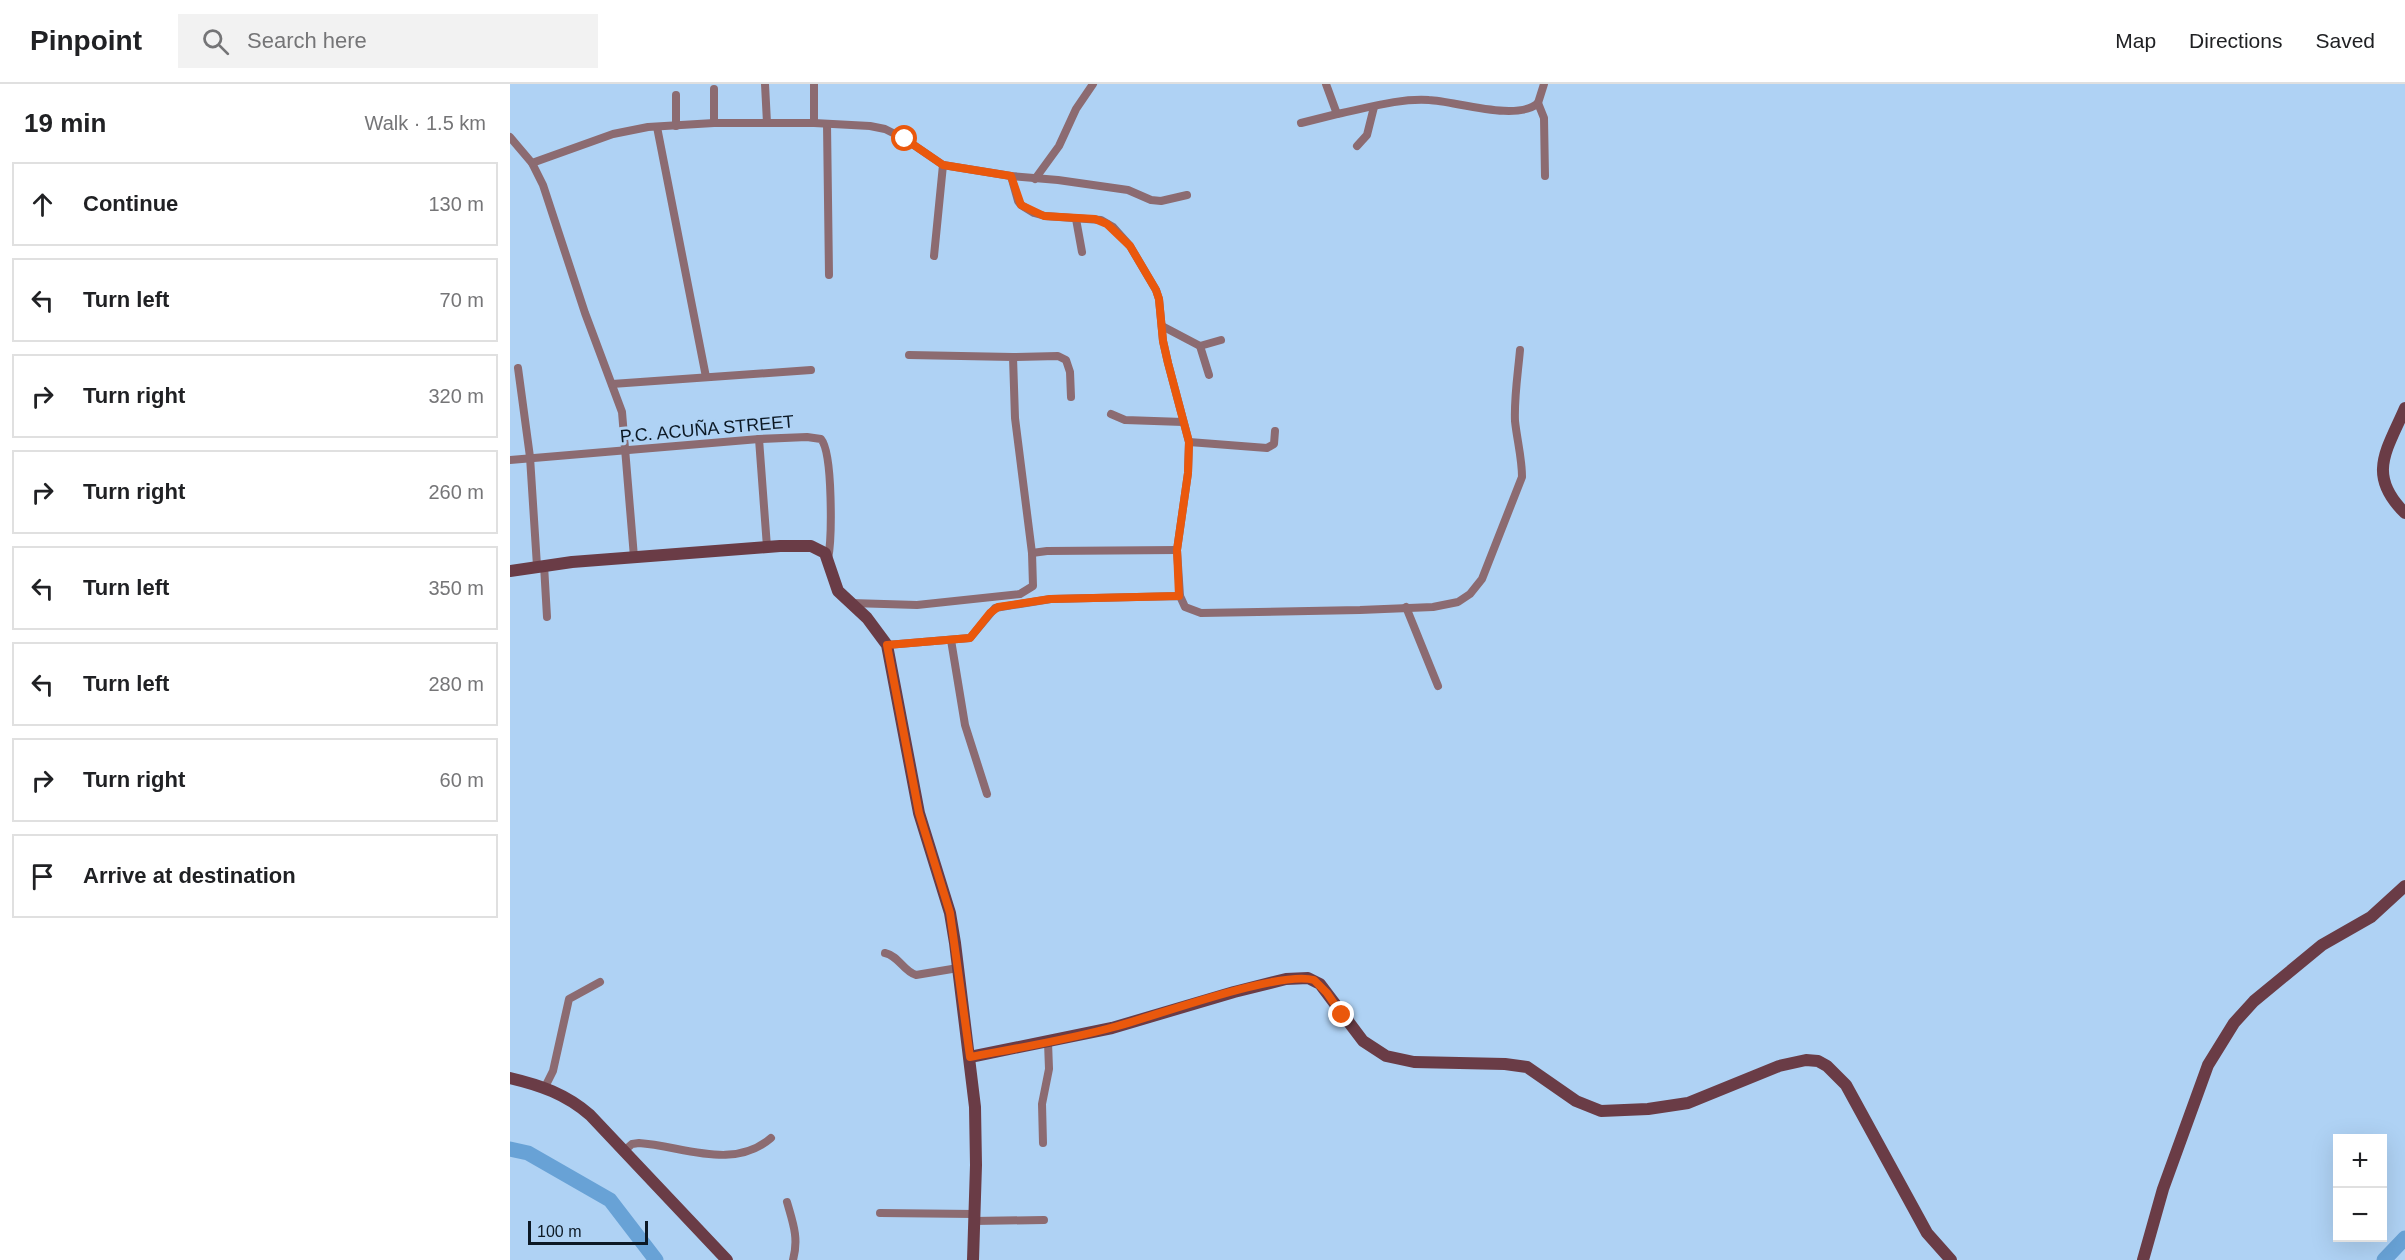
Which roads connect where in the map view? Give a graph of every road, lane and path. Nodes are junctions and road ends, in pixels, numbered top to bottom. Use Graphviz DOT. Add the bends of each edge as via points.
graph roads {
  1 [pos="765,84"];
  2 [pos="814,84"];
  3 [pos="1093,84"];
  4 [pos="1326,84"];
  5 [pos="1544,84"];
  6 [pos="714,89"];
  7 [pos="676,95"];
  8 [pos="1538,104"];
  9 [pos="1374,107"];
  10 [pos="1338,114"];
  11 [pos="714,123"];
  12 [pos="767,123"];
  13 [pos="814,123"];
  14 [pos="1301,123"];
  15 [pos="827,124"];
  16 [pos="657,126"];
  17 [pos="676,126"];
  18 [pos="510,138"];
  19 [pos="1357,146"];
  20 [pos="532,163"];
  21 [pos="943,165"];
  22 [pos="1011,176"];
  23 [pos="1545,176"];
  24 [pos="1035,179"];
  25 [pos="1187,195"];
  26 [pos="1076,219"];
  27 [pos="1082,252"];
  28 [pos="934,256"];
  29 [pos="829,275"];
  30 [pos="1162,326"];
  31 [pos="1221,340"];
  32 [pos="1200,346"];
  33 [pos="1520,350"];
  34 [pos="909,355"];
  35 [pos="1013,357"];
  36 [pos="518,368"];
  37 [pos="811,370"];
  38 [pos="1209,375"];
  39 [pos="706,377"];
  40 [pos="612,384"];
  41 [pos="522,389"];
  42 [pos="510,390"];
  43 [pos="1071,397"];
  44 [pos="2405,408"];
  45 [pos="1111,414"];
  46 [pos="1184,422"];
  47 [pos="1275,431"];
  48 [pos="759,440"];
  49 [pos="1189,442"];
  50 [pos="625,452"];
  51 [pos="530,457"];
  52 [pos="510,460"];
  53 [pos="2405,513"];
  54 [pos="767,547"];
  55 [pos="1177,550"];
  56 [pos="1032,553"];
  57 [pos="634,557"];
  58 [pos="828,560"];
  59 [pos="541,565"];
  60 [pos="510,571"];
  61 [pos="1179,596"];
  62 [pos="851,603"];
  63 [pos="1406,607"];
  64 [pos="547,617"];
  65 [pos="951,640"];
  66 [pos="887,645"];
  67 [pos="1438,686"];
  68 [pos="987,794"];
  69 [pos="2405,886"];
  70 [pos="885,953"];
  71 [pos="958,968"];
  72 [pos="600,982"];
  73 [pos="1048,1042"];
  74 [pos="970,1057"];
  75 [pos="510,1078"];
  76 [pos="545,1087"];
  77 [pos="771,1138"];
  78 [pos="1043,1143"];
  79 [pos="624,1151"];
  80 [pos="787,1202"];
  81 [pos="880,1212"];
  82 [pos="974,1218"];
  83 [pos="1044,1220"];
  84 [pos="727,1260"];
  85 [pos="793,1260"];
  86 [pos="973,1260"];
  87 [pos="1951,1260"];
  88 [pos="2143,1260"];
  1 -- 12 [label="street"];
  2 -- 13 [label="street"];
  3 -- 24 [label="street" via="1059,146"];
  4 -- 10 [label="street"];
  5 -- 8 [label="street"];
  6 -- 11 [label="street"];
  7 -- 17 [label="street"];
  8 -- 9 [label="street" via="1529,109 1508,110 1430,100"];
  8 -- 23 [label="street" via="1544,118"];
  9 -- 10 [label="street"];
  9 -- 19 [label="street" via="1367,135"];
  10 -- 14 [label="street"];
  11 -- 12 [label="street"];
  11 -- 17 [label="street"];
  12 -- 13 [label="street"];
  13 -- 15 [label="street"];
  15 -- 21 [label="street" via="885,129"];
  15 -- 29 [label="street"];
  16 -- 17 [label="street"];
  16 -- 20 [label="street" via="613,134"];
  16 -- 39 [label="street"];
  18 -- 20 [label="street"];
  20 -- 40 [label="street" via="543,184"];
  21 -- 22 [label="street"];
  21 -- 28 [label="street"];
  22 -- 24 [label="street"];
  22 -- 26 [label="street" via="1021,205 1044,216"];
  24 -- 25 [label="street" via="1120,188 1151,200"];
  26 -- 27 [label="street"];
  26 -- 30 [label="street" via="1101,220 1130,246 1156,290"];
  30 -- 32 [label="street"];
  30 -- 46 [label="street"];
  31 -- 32 [label="street"];
  32 -- 38 [label="street"];
  33 -- 63 [label="street" via="1515,419 1522,477 1491,559 1482,579 1458,602"];
  34 -- 35 [label="street"];
  35 -- 43 [label="street" via="1058,356 1066,360"];
  35 -- 56 [label="street" via="1015,418"];
  36 -- 41 [label="street"];
  37 -- 39 [label="street"];
  39 -- 40 [label="street"];
  40 -- 50 [label="street" via="624,421"];
  41 -- 42 [label="street"];
  41 -- 51 [label="street"];
  44 -- 53 [label="street" via="2382,471 2388,493"];
  45 -- 46 [label="street" via="1125,420"];
  46 -- 49 [label="street"];
  47 -- 49 [label="street" via="1274,444 1267,447"];
  48 -- 50 [label="street, P.C. ACUÑA STREET"];
  48 -- 54 [label="street"];
  48 -- 58 [label="street, P.C. ACUÑA STREET" via="814,438 824,443 830,492"];
  49 -- 55 [label="street"];
  50 -- 51 [label="street, P.C. ACUÑA STREET"];
  50 -- 57 [label="street"];
  51 -- 52 [label="street, P.C. ACUÑA STREET"];
  51 -- 59 [label="street"];
  54 -- 57 [label="street"];
  54 -- 58 [label="street" via="811,546 821,549"];
  55 -- 56 [label="street"];
  55 -- 61 [label="street"];
  56 -- 62 [label="street" via="1033,586 1020,594 917,605"];
  57 -- 59 [label="street"];
  58 -- 62 [label="street" via="836,587"];
  59 -- 60 [label="street"];
  59 -- 64 [label="street"];
  61 -- 63 [label="street" via="1185,607 1201,613"];
  61 -- 65 [label="street" via="1050,599 998,607 970,638"];
  62 -- 66 [label="street"];
  63 -- 67 [label="street"];
  65 -- 66 [label="street"];
  65 -- 68 [label="street" via="965,725"];
  66 -- 71 [label="street" via="919,813 950,913"];
  69 -- 88 [label="street" via="2371,917 2322,945 2254,1001 2234,1023 2208,1065 2163,1189"];
  70 -- 71 [label="street" via="894,956 911,974"];
  71 -- 74 [label="street"];
  72 -- 76 [label="street" via="569,999"];
  73 -- 74 [label="street"];
  73 -- 78 [label="street"];
  73 -- 87 [label="street" via="1142,1020 1252,987 1301,978 1320,984 1363,1041 1386,1056 1414,1062 1527,1067 1576,1101 1601,1111 1688,1103 1791,1062 1818,1061 1846,1085 1926,1233"];
  74 -- 82 [label="street" via="976,1125"];
  75 -- 76 [label="street"];
  76 -- 79 [label="street" via="580,1107"];
  77 -- 79 [label="street" via="755,1149 724,1155 639,1143"];
  79 -- 84 [label="street"];
  80 -- 85 [label="street" via="796,1231"];
  81 -- 82 [label="street"];
  82 -- 83 [label="street"];
  82 -- 86 [label="street"];
}
